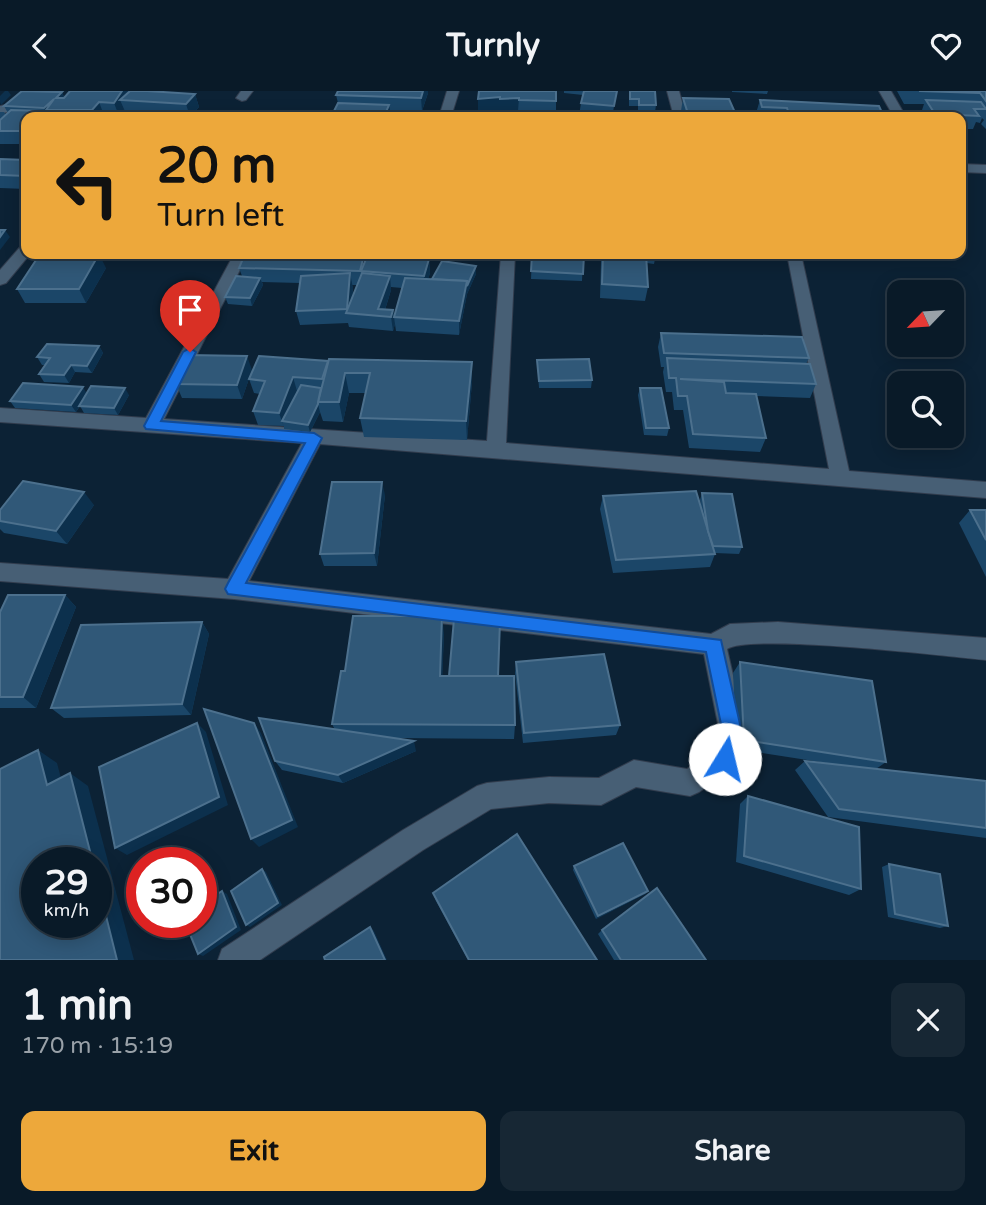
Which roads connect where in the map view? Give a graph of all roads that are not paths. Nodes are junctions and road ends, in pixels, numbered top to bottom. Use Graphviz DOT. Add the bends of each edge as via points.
graph roads {
  1 [pos="36,91"];
  2 [pos="453,91"];
  3 [pos="673,91"];
  4 [pos="885,91"];
  5 [pos="0,110"];
  6 [pos="447,112"];
  7 [pos="679,112"];
  8 [pos="897,112"];
  9 [pos="966,168"];
  10 [pos="986,169"];
  11 [pos="21,255"];
  12 [pos="238,259"];
  13 [pos="508,259"];
  14 [pos="794,259"];
  15 [pos="0,280"];
  16 [pos="0,415"];
  17 [pos="151,426"];
  18 [pos="314,438"];
  19 [pos="496,449"];
  20 [pos="841,480"];
  21 [pos="986,490"];
  22 [pos="0,572"];
  23 [pos="234,589"];
  24 [pos="714,645"];
  25 [pos="986,649"];
  26 [pos="233,960"];
  1 -- 5 [label="street" via="20,105"];
  2 -- 6 [label="street"];
  3 -- 7 [label="street"];
  4 -- 8 [label="street"];
  9 -- 10 [label="street"];
  11 -- 15 [label="street"];
  12 -- 17 [label="street"];
  13 -- 19 [label="street"];
  14 -- 20 [label="street"];
  16 -- 17 [label="street"];
  17 -- 18 [label="street"];
  18 -- 19 [label="street"];
  18 -- 23 [label="street"];
  19 -- 20 [label="street"];
  20 -- 21 [label="street"];
  22 -- 23 [label="street"];
  23 -- 24 [label="street"];
  24 -- 25 [label="street" via="730,634 778,632"];
  24 -- 26 [label="street" via="730,724 725,759 690,783 634,773 601,792 549,790 488,796 413,840"];
}
